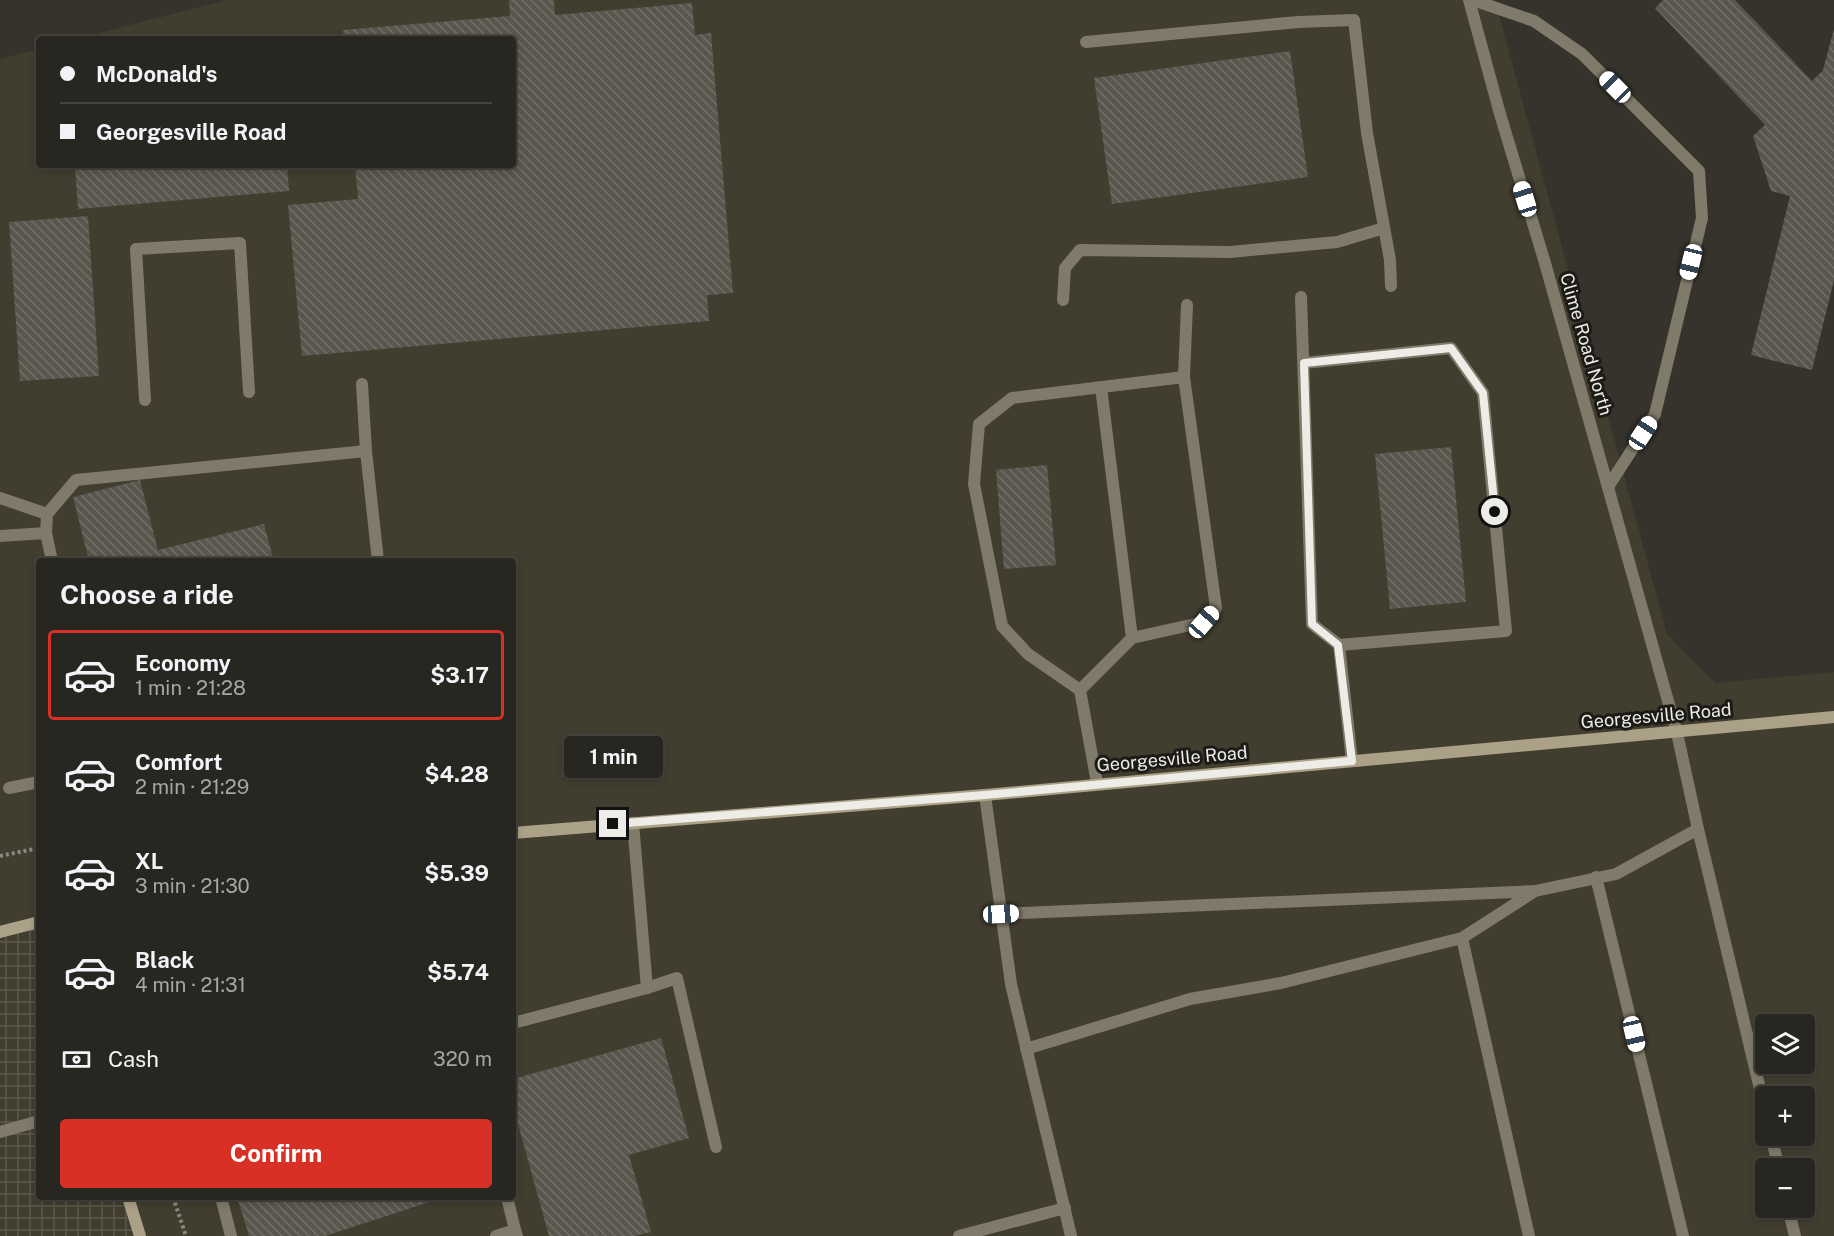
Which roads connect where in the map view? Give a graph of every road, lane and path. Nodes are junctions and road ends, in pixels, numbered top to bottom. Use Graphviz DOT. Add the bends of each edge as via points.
graph roads {
  1 [pos="1471,0"];
  2 [pos="1086,42"];
  3 [pos="1384,228"];
  4 [pos="1391,286"];
  5 [pos="1302,297"];
  6 [pos="1063,300"];
  7 [pos="1187,305"];
  8 [pos="1304,363"];
  9 [pos="1185,377"];
  10 [pos="362,384"];
  11 [pos="1101,387"];
  12 [pos="249,392"];
  13 [pos="145,400"];
  14 [pos="366,451"];
  15 [pos="1608,487"];
  16 [pos="0,498"];
  17 [pos="47,514"];
  18 [pos="46,533"];
  19 [pos="0,536"];
  20 [pos="51,558"];
  21 [pos="378,558"];
  22 [pos="1131,638"];
  23 [pos="1338,645"];
  24 [pos="1080,690"];
  25 [pos="1834,717"];
  26 [pos="1677,732"];
  27 [pos="1352,761"];
  28 [pos="36,783"];
  29 [pos="1097,783"];
  30 [pos="9,788"];
  31 [pos="985,795"];
  32 [pos="633,823"];
  33 [pos="1698,829"];
  34 [pos="516,833"];
  35 [pos="36,849"];
  36 [pos="0,856"];
  37 [pos="1596,877"];
  38 [pos="1535,891"];
  39 [pos="1001,914"];
  40 [pos="36,923"];
  41 [pos="0,932"];
  42 [pos="1462,939"];
  43 [pos="647,988"];
  44 [pos="516,1022"];
  45 [pos="1026,1049"];
  46 [pos="1759,1086"];
  47 [pos="36,1122"];
  48 [pos="0,1132"];
  49 [pos="716,1147"];
  50 [pos="129,1200"];
  51 [pos="174,1200"];
  52 [pos="221,1200"];
  53 [pos="508,1200"];
  54 [pos="1065,1208"];
  55 [pos="1790,1218"];
  56 [pos="516,1233"];
  57 [pos="140,1236"];
  58 [pos="186,1236"];
  59 [pos="231,1236"];
  60 [pos="496,1236"];
  61 [pos="959,1236"];
  62 [pos="1071,1236"];
  63 [pos="1529,1236"];
  64 [pos="1683,1236"];
  65 [pos="1795,1236"];
  1 -- 15 [label="street, Clime Road North"];
  1 -- 15 [label="street" via="1533,21 1582,54 1699,171 1702,219 1655,414"];
  2 -- 3 [label="street" via="1354,20 1367,133"];
  3 -- 4 [label="street"];
  3 -- 6 [label="street" via="1337,242 1230,252 1080,250 1065,268"];
  5 -- 8 [label="street"];
  7 -- 9 [label="street"];
  8 -- 23 [label="street" via="1312,624"];
  8 -- 23 [label="street" via="1451,348 1483,393 1506,631"];
  9 -- 11 [label="street"];
  9 -- 22 [label="street" via="1216,608 1204,622"];
  10 -- 14 [label="street"];
  11 -- 22 [label="street"];
  11 -- 24 [label="street" via="1012,398 979,424 974,484 1002,626 1028,654"];
  12 -- 13 [label="street" via="240,243 136,249"];
  14 -- 17 [label="street" via="76,480"];
  14 -- 21 [label="street"];
  15 -- 26 [label="street, Clime Road North"];
  16 -- 17 [label="street"];
  17 -- 18 [label="street"];
  18 -- 19 [label="street"];
  18 -- 20 [label="street"];
  22 -- 24 [label="street"];
  23 -- 27 [label="street"];
  24 -- 29 [label="street"];
  25 -- 26 [label="main road, Georgesville Road"];
  26 -- 27 [label="main road, Georgesville Road"];
  26 -- 33 [label="street, Clime Road North"];
  27 -- 29 [label="main road, Georgesville Road"];
  28 -- 30 [label="street"];
  29 -- 31 [label="main road, Georgesville Road"];
  31 -- 32 [label="main road, Georgesville Road"];
  31 -- 39 [label="street"];
  32 -- 34 [label="main road, Georgesville Road"];
  32 -- 43 [label="street"];
  33 -- 37 [label="street" via="1616,874"];
  33 -- 46 [label="street, Clime Road North"];
  35 -- 36 [label="path"];
  37 -- 38 [label="street"];
  37 -- 64 [label="street"];
  38 -- 39 [label="street"];
  38 -- 42 [label="street"];
  39 -- 45 [label="street"];
  40 -- 41 [label="main road"];
  42 -- 45 [label="street" via="1281,983 1190,999"];
  42 -- 63 [label="street"];
  43 -- 44 [label="street"];
  43 -- 49 [label="street" via="677,978"];
  45 -- 54 [label="street"];
  47 -- 48 [label="street"];
  50 -- 57 [label="main road"];
  51 -- 58 [label="path"];
  52 -- 59 [label="street"];
  53 -- 56 [label="street"];
  54 -- 61 [label="street"];
  54 -- 62 [label="street"];
  55 -- 65 [label="street"];
  56 -- 60 [label="street"];
}
